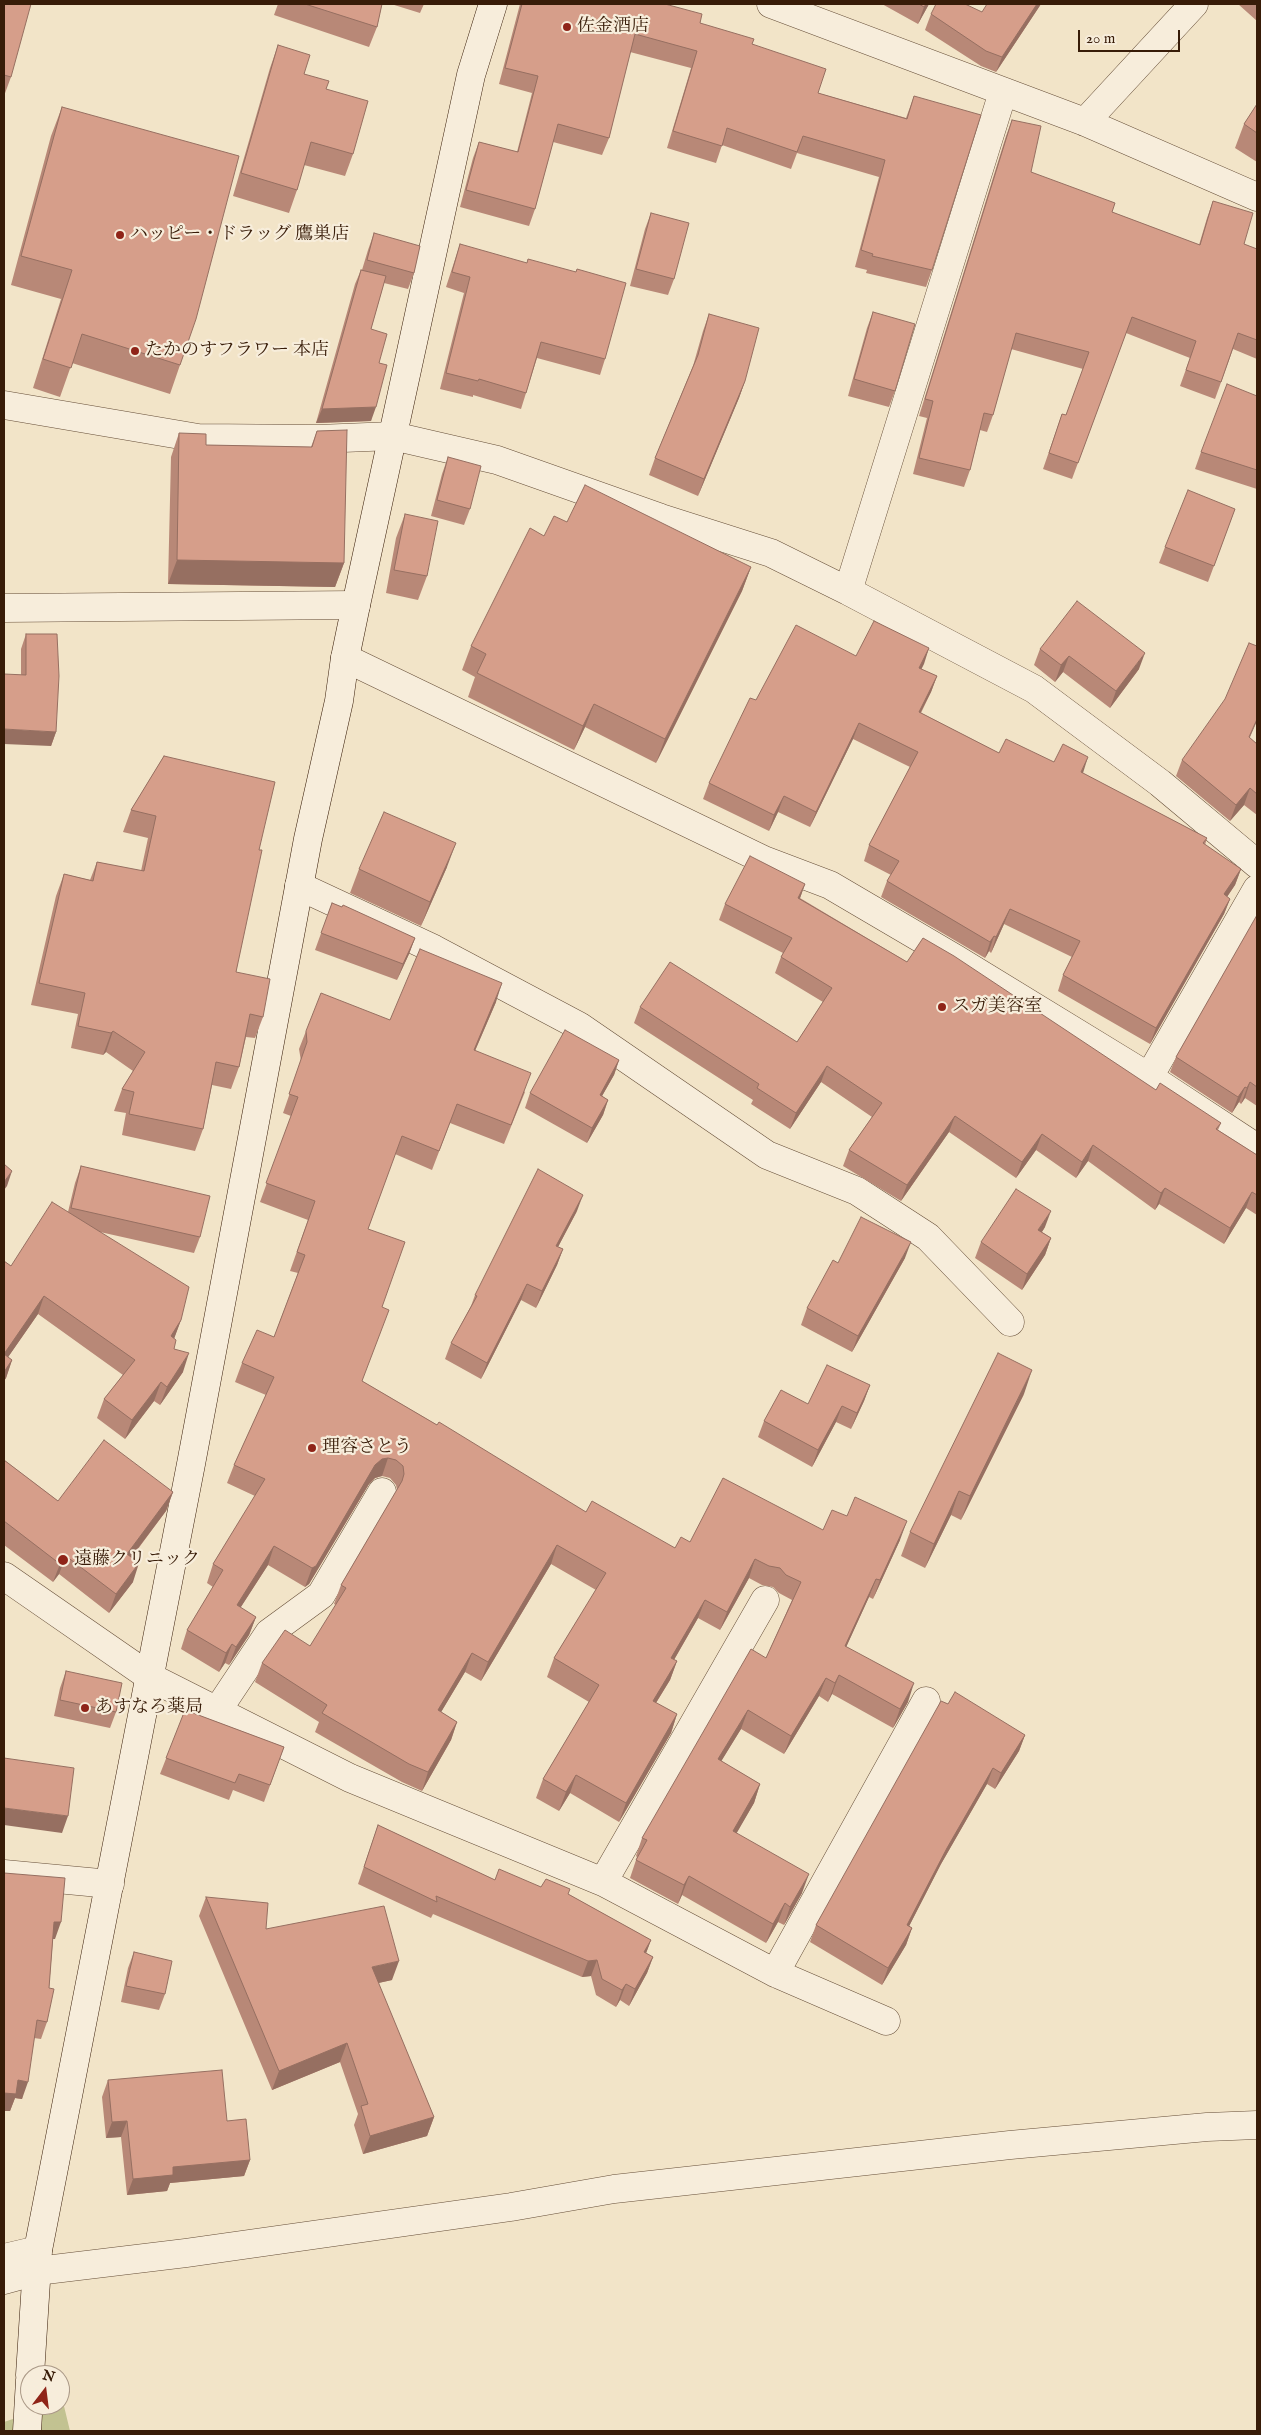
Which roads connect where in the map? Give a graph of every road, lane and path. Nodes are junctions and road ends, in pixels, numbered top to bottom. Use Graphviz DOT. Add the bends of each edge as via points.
graph roads {
  1 [pos="493,4"];
  2 [pos="771,4"];
  3 [pos="1194,4"];
  4 [pos="1003,92"];
  5 [pos="1084,122"];
  6 [pos="1257,197"];
  7 [pos="4,405"];
  8 [pos="393,436"];
  9 [pos="848,591"];
  10 [pos="356,605"];
  11 [pos="4,608"];
  12 [pos="345,658"];
  13 [pos="1257,864"];
  14 [pos="299,886"];
  15 [pos="1257,889"];
  16 [pos="1149,1077"];
  17 [pos="1257,1148"];
  18 [pos="1010,1322"];
  19 [pos="382,1492"];
  20 [pos="4,1576"];
  21 [pos="765,1600"];
  22 [pos="150,1677"];
  23 [pos="926,1701"];
  24 [pos="217,1711"];
  25 [pos="4,1874"];
  26 [pos="603,1882"];
  27 [pos="110,1884"];
  28 [pos="775,1973"];
  29 [pos="886,2021"];
  30 [pos="1257,2125"];
  31 [pos="4,2258"];
  32 [pos="37,2260"];
  33 [pos="4,2280"];
  34 [pos="31,2365"];
  35 [pos="29,2415"];
  36 [pos="28,2431"];
  1 -- 8 [label="street" via="471,75"];
  2 -- 4 [label="street"];
  3 -- 5 [label="street"];
  4 -- 5 [label="street"];
  4 -- 9 [label="street"];
  5 -- 6 [label="street"];
  7 -- 8 [label="street" via="198,438"];
  8 -- 9 [label="street" via="497,460 771,553"];
  8 -- 10 [label="street"];
  9 -- 13 [label="street" via="1034,689 1160,783"];
  10 -- 11 [label="street"];
  10 -- 12 [label="street"];
  12 -- 14 [label="street"];
  12 -- 16 [label="street" via="756,856 830,885"];
  14 -- 18 [label="street" via="434,949 579,1026 767,1155 857,1191 928,1237"];
  14 -- 22 [label="street"];
  15 -- 16 [label="street"];
  16 -- 17 [label="street"];
  19 -- 24 [label="street" via="321,1595 269,1633"];
  20 -- 22 [label="street"];
  21 -- 26 [label="street"];
  22 -- 24 [label="street"];
  22 -- 27 [label="street"];
  23 -- 28 [label="street"];
  24 -- 26 [label="street" via="350,1778"];
  25 -- 27 [label="street"];
  26 -- 28 [label="street"];
  27 -- 32 [label="street"];
  28 -- 29 [label="street"];
  30 -- 32 [label="street" via="1010,2145 712,2177 186,2253"];
  31 -- 32 [label="street"];
  32 -- 33 [label="street"];
  32 -- 34 [label="street"];
  35 -- 36 [label="street"];
}
